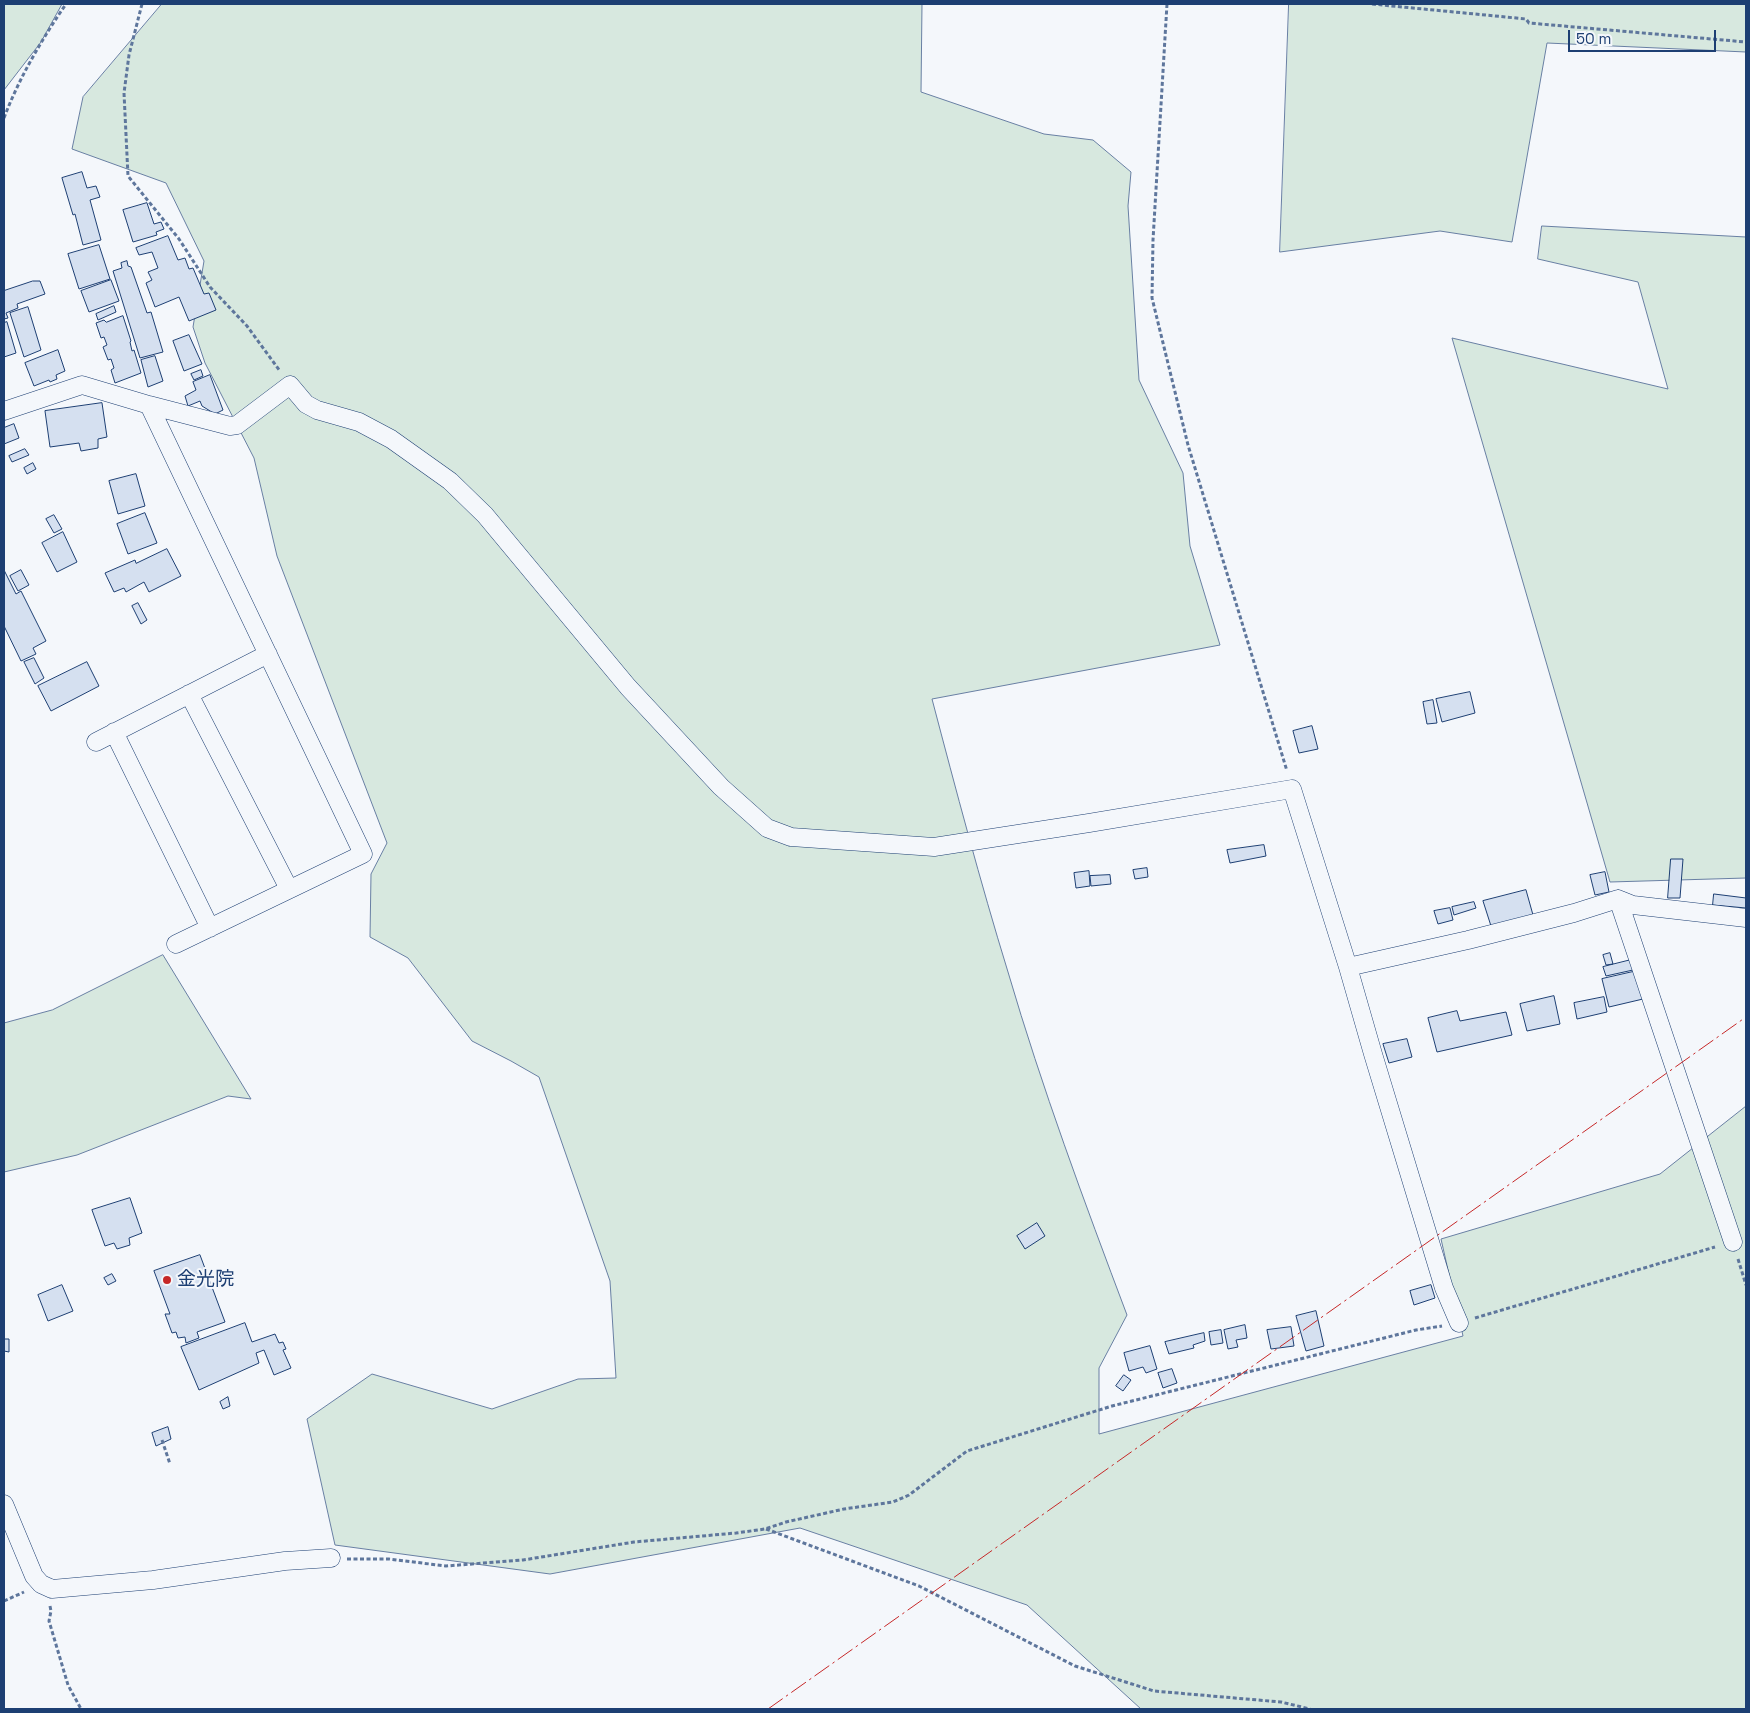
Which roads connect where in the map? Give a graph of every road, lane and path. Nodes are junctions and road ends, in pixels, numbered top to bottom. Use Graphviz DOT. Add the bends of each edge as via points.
graph roads {
  1 [pos="66,4"];
  2 [pos="142,4"];
  3 [pos="1167,4"];
  4 [pos="1372,4"];
  5 [pos="1746,42"];
  6 [pos="4,118"];
  7 [pos="290,386"];
  8 [pos="149,405"];
  9 [pos="4,411"];
  10 [pos="268,654"];
  11 [pos="189,694"];
  12 [pos="114,732"];
  13 [pos="96,742"];
  14 [pos="1292,788"];
  15 [pos="290,889"];
  16 [pos="1618,899"];
  17 [pos="1746,918"];
  18 [pos="210,928"];
  19 [pos="176,944"];
  20 [pos="1348,967"];
  21 [pos="1733,1242"];
  22 [pos="1746,1285"];
  23 [pos="1459,1323"];
  24 [pos="162,1440"];
  25 [pos="170,1464"];
  26 [pos="4,1504"];
  27 [pos="765,1529"];
  28 [pos="331,1558"];
  29 [pos="41,1584"];
  30 [pos="81,1709"];
  31 [pos="1310,1709"];
  1 -- 6 [label="path" via="49,29"];
  2 -- 7 [label="path" via="129,55 124,93 128,176 179,240 210,287 274,360"];
  3 -- 14 [label="path" via="1152,298 1188,445"];
  4 -- 5 [label="path" via="1526,19 1529,23"];
  7 -- 8 [label="street" via="237,425 230,426"];
  7 -- 14 [label="street" via="306,404 359,422 391,439 450,481 485,515 628,687 721,787 767,828 791,837 934,848"];
  8 -- 9 [label="street" via="82,385"];
  8 -- 10 [label="street"];
  10 -- 11 [label="street"];
  10 -- 15 [label="street" via="362,854"];
  11 -- 12 [label="street"];
  11 -- 15 [label="street"];
  12 -- 13 [label="street"];
  12 -- 18 [label="street"];
  14 -- 20 [label="street"];
  15 -- 18 [label="street"];
  16 -- 17 [label="street" via="1633,905"];
  16 -- 20 [label="street" via="1574,913"];
  16 -- 21 [label="street"];
  18 -- 19 [label="street"];
  20 -- 23 [label="street" via="1444,1288"];
  21 -- 22 [label="path"];
  21 -- 23 [label="path"];
  23 -- 27 [label="path" via="1416,1330 1112,1406 967,1451 909,1495 893,1502 844,1509"];
  24 -- 25 [label="path"];
  26 -- 29 [label="street" via="34,1576"];
  27 -- 28 [label="path" via="634,1542 464,1566"];
  27 -- 31 [label="path" via="919,1586 1075,1666 1154,1691 1281,1702"];
  28 -- 29 [label="street" via="285,1561 153,1580 52,1589"];
  29 -- 30 [label="path" via="41,1593 50,1605 49,1621 68,1685"];
}
